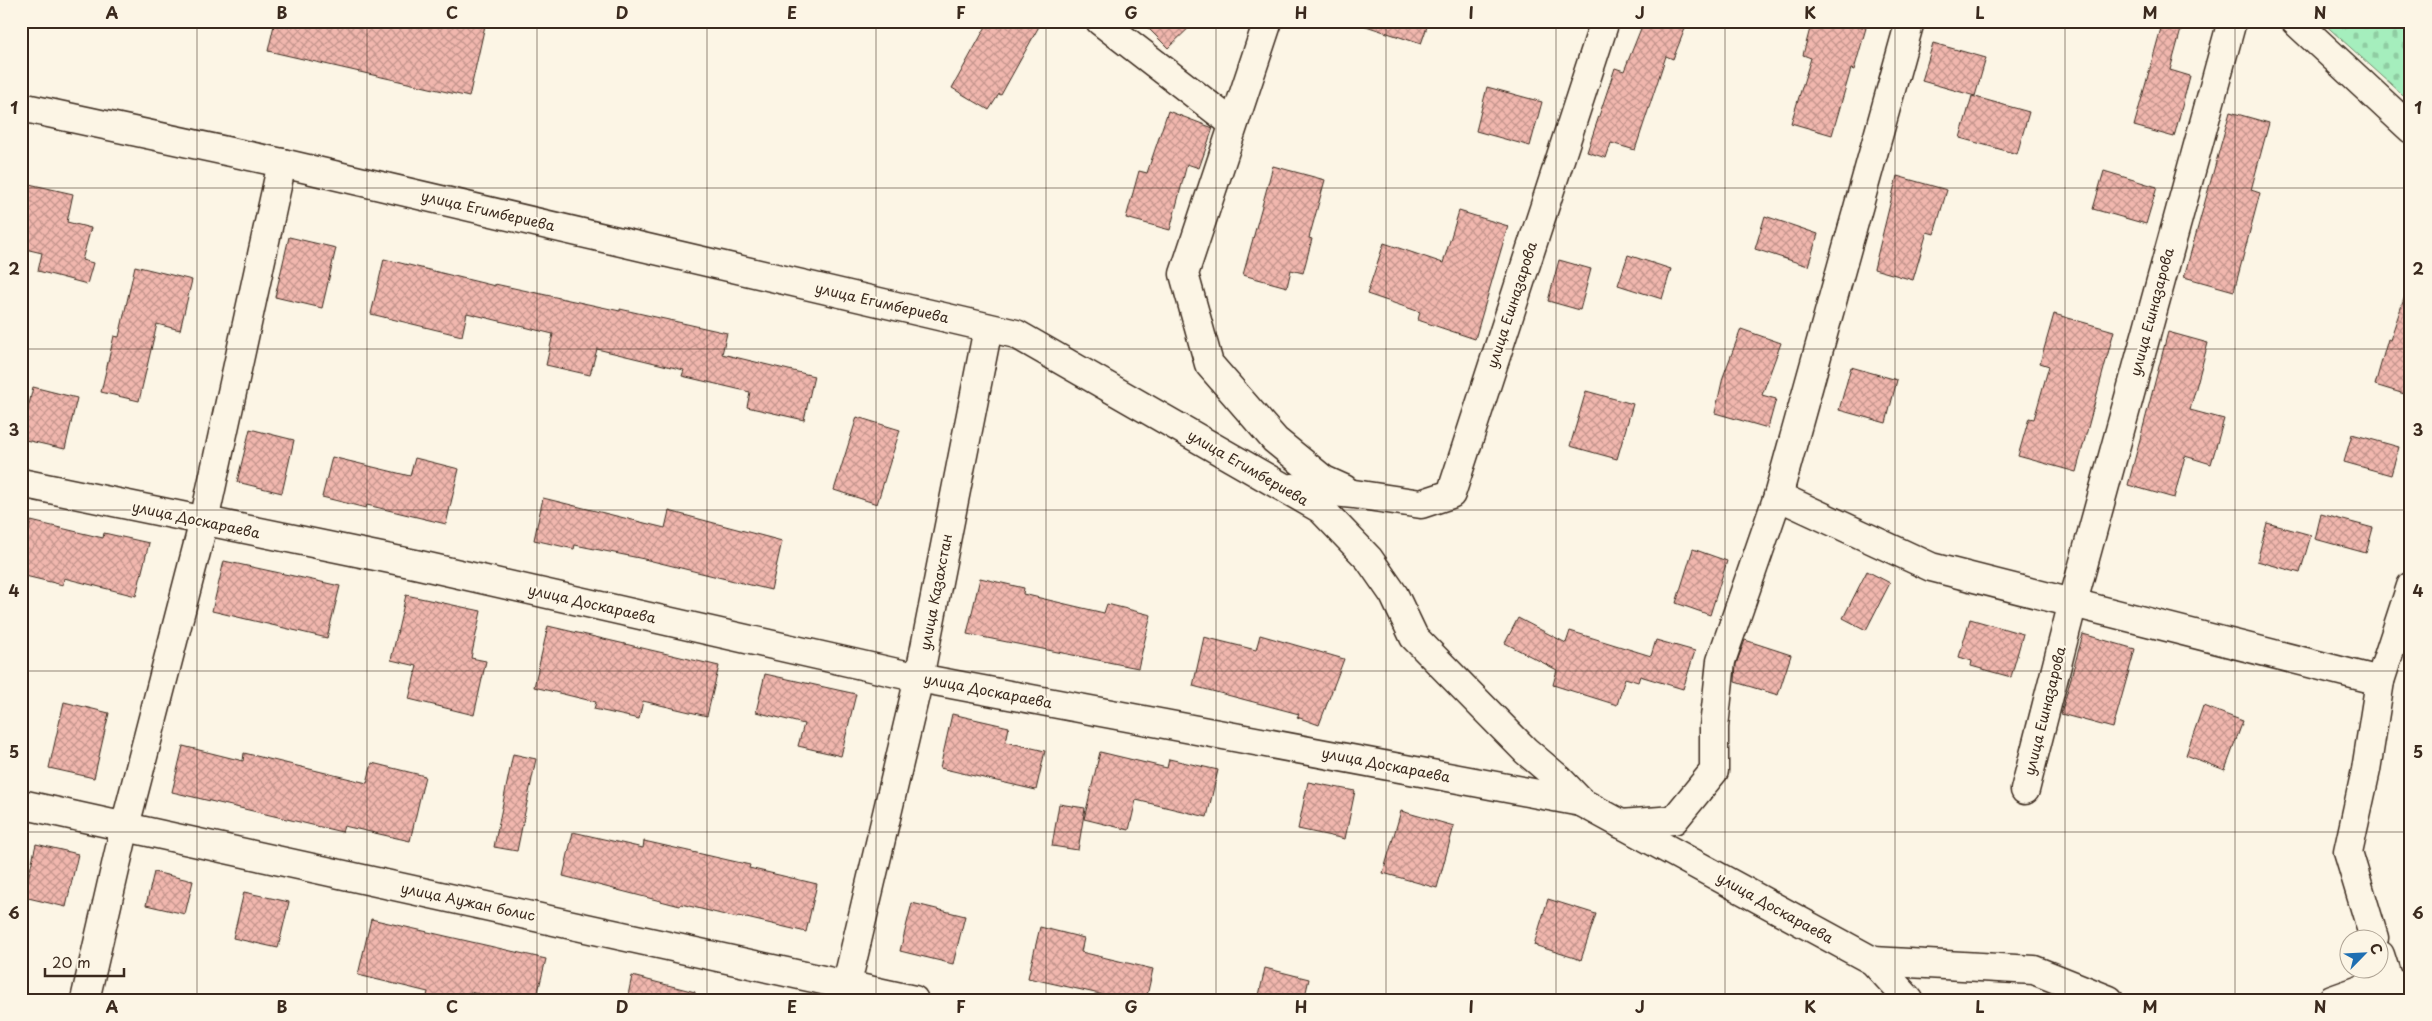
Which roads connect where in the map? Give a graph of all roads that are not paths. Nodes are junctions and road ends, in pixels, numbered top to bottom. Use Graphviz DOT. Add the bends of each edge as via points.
graph roads {
  1 [pos="1100,21"];
  2 [pos="1268,21"];
  3 [pos="1605,21"];
  4 [pos="1910,21"];
  5 [pos="2232,21"];
  6 [pos="2295,21"];
  7 [pos="21,107"];
  8 [pos="1232,123"];
  9 [pos="2411,129"];
  10 [pos="282,163"];
  11 [pos="988,328"];
  12 [pos="21,483"];
  13 [pos="1281,487"];
  14 [pos="1354,494"];
  15 [pos="1778,496"];
  16 [pos="204,522"];
  17 [pos="2411,586"];
  18 [pos="2073,602"];
  19 [pos="919,678"];
  20 [pos="2380,681"];
  21 [pos="2024,790"];
  22 [pos="1581,802"];
  23 [pos="21,804"];
  24 [pos="1621,824"];
  25 [pos="125,826"];
  26 [pos="2371,928"];
  27 [pos="1873,961"];
  28 [pos="2388,980"];
  29 [pos="845,993"];
  30 [pos="2411,994"];
  31 [pos="85,1000"];
  32 [pos="914,1000"];
  33 [pos="1909,1000"];
  34 [pos="2109,1000"];
  35 [pos="2332,1000"];
  1 -- 8 [label="street"];
  2 -- 8 [label="street, улица Ешназарова"];
  3 -- 14 [label="street, улица Ешназарова" via="1451,494 1421,504"];
  4 -- 15 [label="street"];
  5 -- 18 [label="street, улица Ешназарова"];
  6 -- 9 [label="street"];
  7 -- 10 [label="street, улица Егимбериева"];
  8 -- 14 [label="street, улица Ешназарова" via="1184,274 1209,364 1275,440 1324,480"];
  10 -- 11 [label="street, улица Егимбериева"];
  10 -- 16 [label="street"];
  11 -- 13 [label="street, улица Егимбериева" via="1016,334"];
  11 -- 19 [label="street, улица Казахстан"];
  12 -- 16 [label="street, улица Доскараева"];
  13 -- 14 [label="street, улица Ешназарова"];
  13 -- 22 [label="street, улица Егимбериева" via="1320,510 1369,559 1394,595 1414,637"];
  15 -- 18 [label="street" via="1931,567"];
  15 -- 24 [label="street" via="1721,661 1714,728 1714,771 1674,820"];
  16 -- 19 [label="street, улица Доскараева" via="415,564"];
  16 -- 25 [label="street"];
  17 -- 20 [label="street"];
  18 -- 20 [label="street"];
  18 -- 21 [label="street, улица Ешназарова"];
  19 -- 22 [label="street, улица Доскараева"];
  19 -- 29 [label="street, улица Казахстан"];
  20 -- 26 [label="street" via="2366,770 2348,852"];
  22 -- 24 [label="street, улица Доскараева"];
  23 -- 25 [label="street, улица Аужан болис"];
  24 -- 27 [label="street, улица Доскараева"];
  25 -- 29 [label="street, улица Аужан болис"];
  25 -- 31 [label="street"];
  27 -- 33 [label="street, улица Доскараева"];
  27 -- 34 [label="street" via="2034,970"];
  28 -- 30 [label="street"];
  28 -- 35 [label="street"];
  29 -- 32 [label="street, улица Аужан болис"];
}
